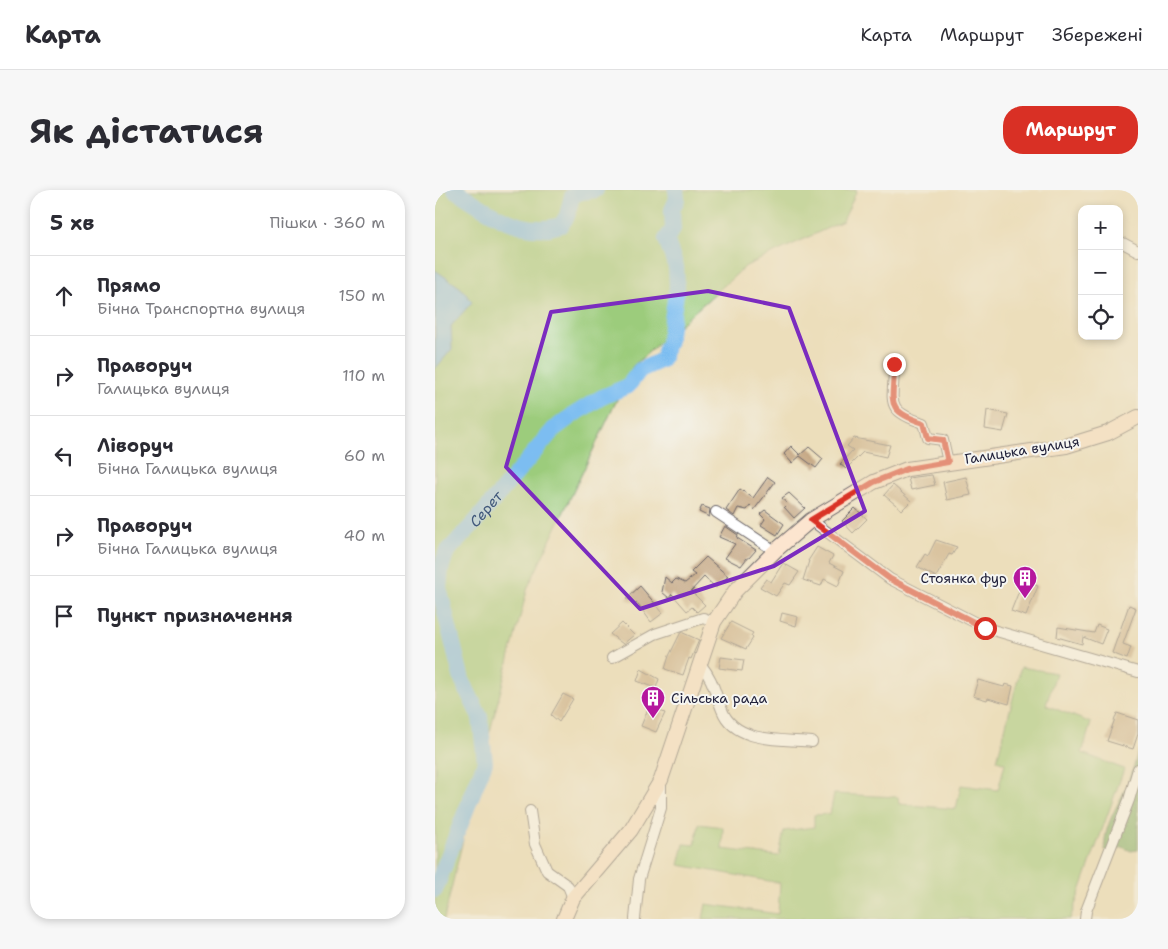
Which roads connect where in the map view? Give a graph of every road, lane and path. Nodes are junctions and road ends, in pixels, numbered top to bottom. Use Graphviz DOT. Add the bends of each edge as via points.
graph roads {
  1 [pos="1123,243"];
  2 [pos="1138,250"];
  3 [pos="894,364"];
  4 [pos="1138,417"];
  5 [pos="948,462"];
  6 [pos="717,512"];
  7 [pos="811,520"];
  8 [pos="775,551"];
  9 [pos="715,622"];
  10 [pos="612,658"];
  11 [pos="701,664"];
  12 [pos="1138,672"];
  13 [pos="812,742"];
  14 [pos="1138,769"];
  15 [pos="661,780"];
  16 [pos="530,811"];
  17 [pos="573,898"];
  18 [pos="565,919"];
  19 [pos="635,919"];
  20 [pos="1085,919"];
  1 -- 2 [label="street"];
  3 -- 5 [label="street" via="891,398 897,411 924,423 928,438 943,440"];
  4 -- 5 [label="main road, Галицька вулиця" via="1108,433 1066,446"];
  5 -- 7 [label="main road, Галицька вулиця" via="907,469 874,482"];
  6 -- 8 [label="street"];
  7 -- 8 [label="main road, Галицька вулиця"];
  7 -- 12 [label="street" via="890,579 985,628"];
  8 -- 9 [label="main road, Галицька вулиця" via="735,591"];
  9 -- 10 [label="street" via="703,618 655,634"];
  9 -- 11 [label="main road, Галицька вулиця"];
  11 -- 13 [label="street" via="710,675 722,711 737,728 758,738"];
  11 -- 15 [label="main road, Галицька вулиця"];
  14 -- 20 [label="street"];
  15 -- 17 [label="main road, Галицька вулиця" via="631,830"];
  15 -- 19 [label="street" via="661,808 639,879"];
  16 -- 17 [label="street" via="535,844 547,871 568,886"];
  17 -- 18 [label="main road, Галицька вулиця"];
}
